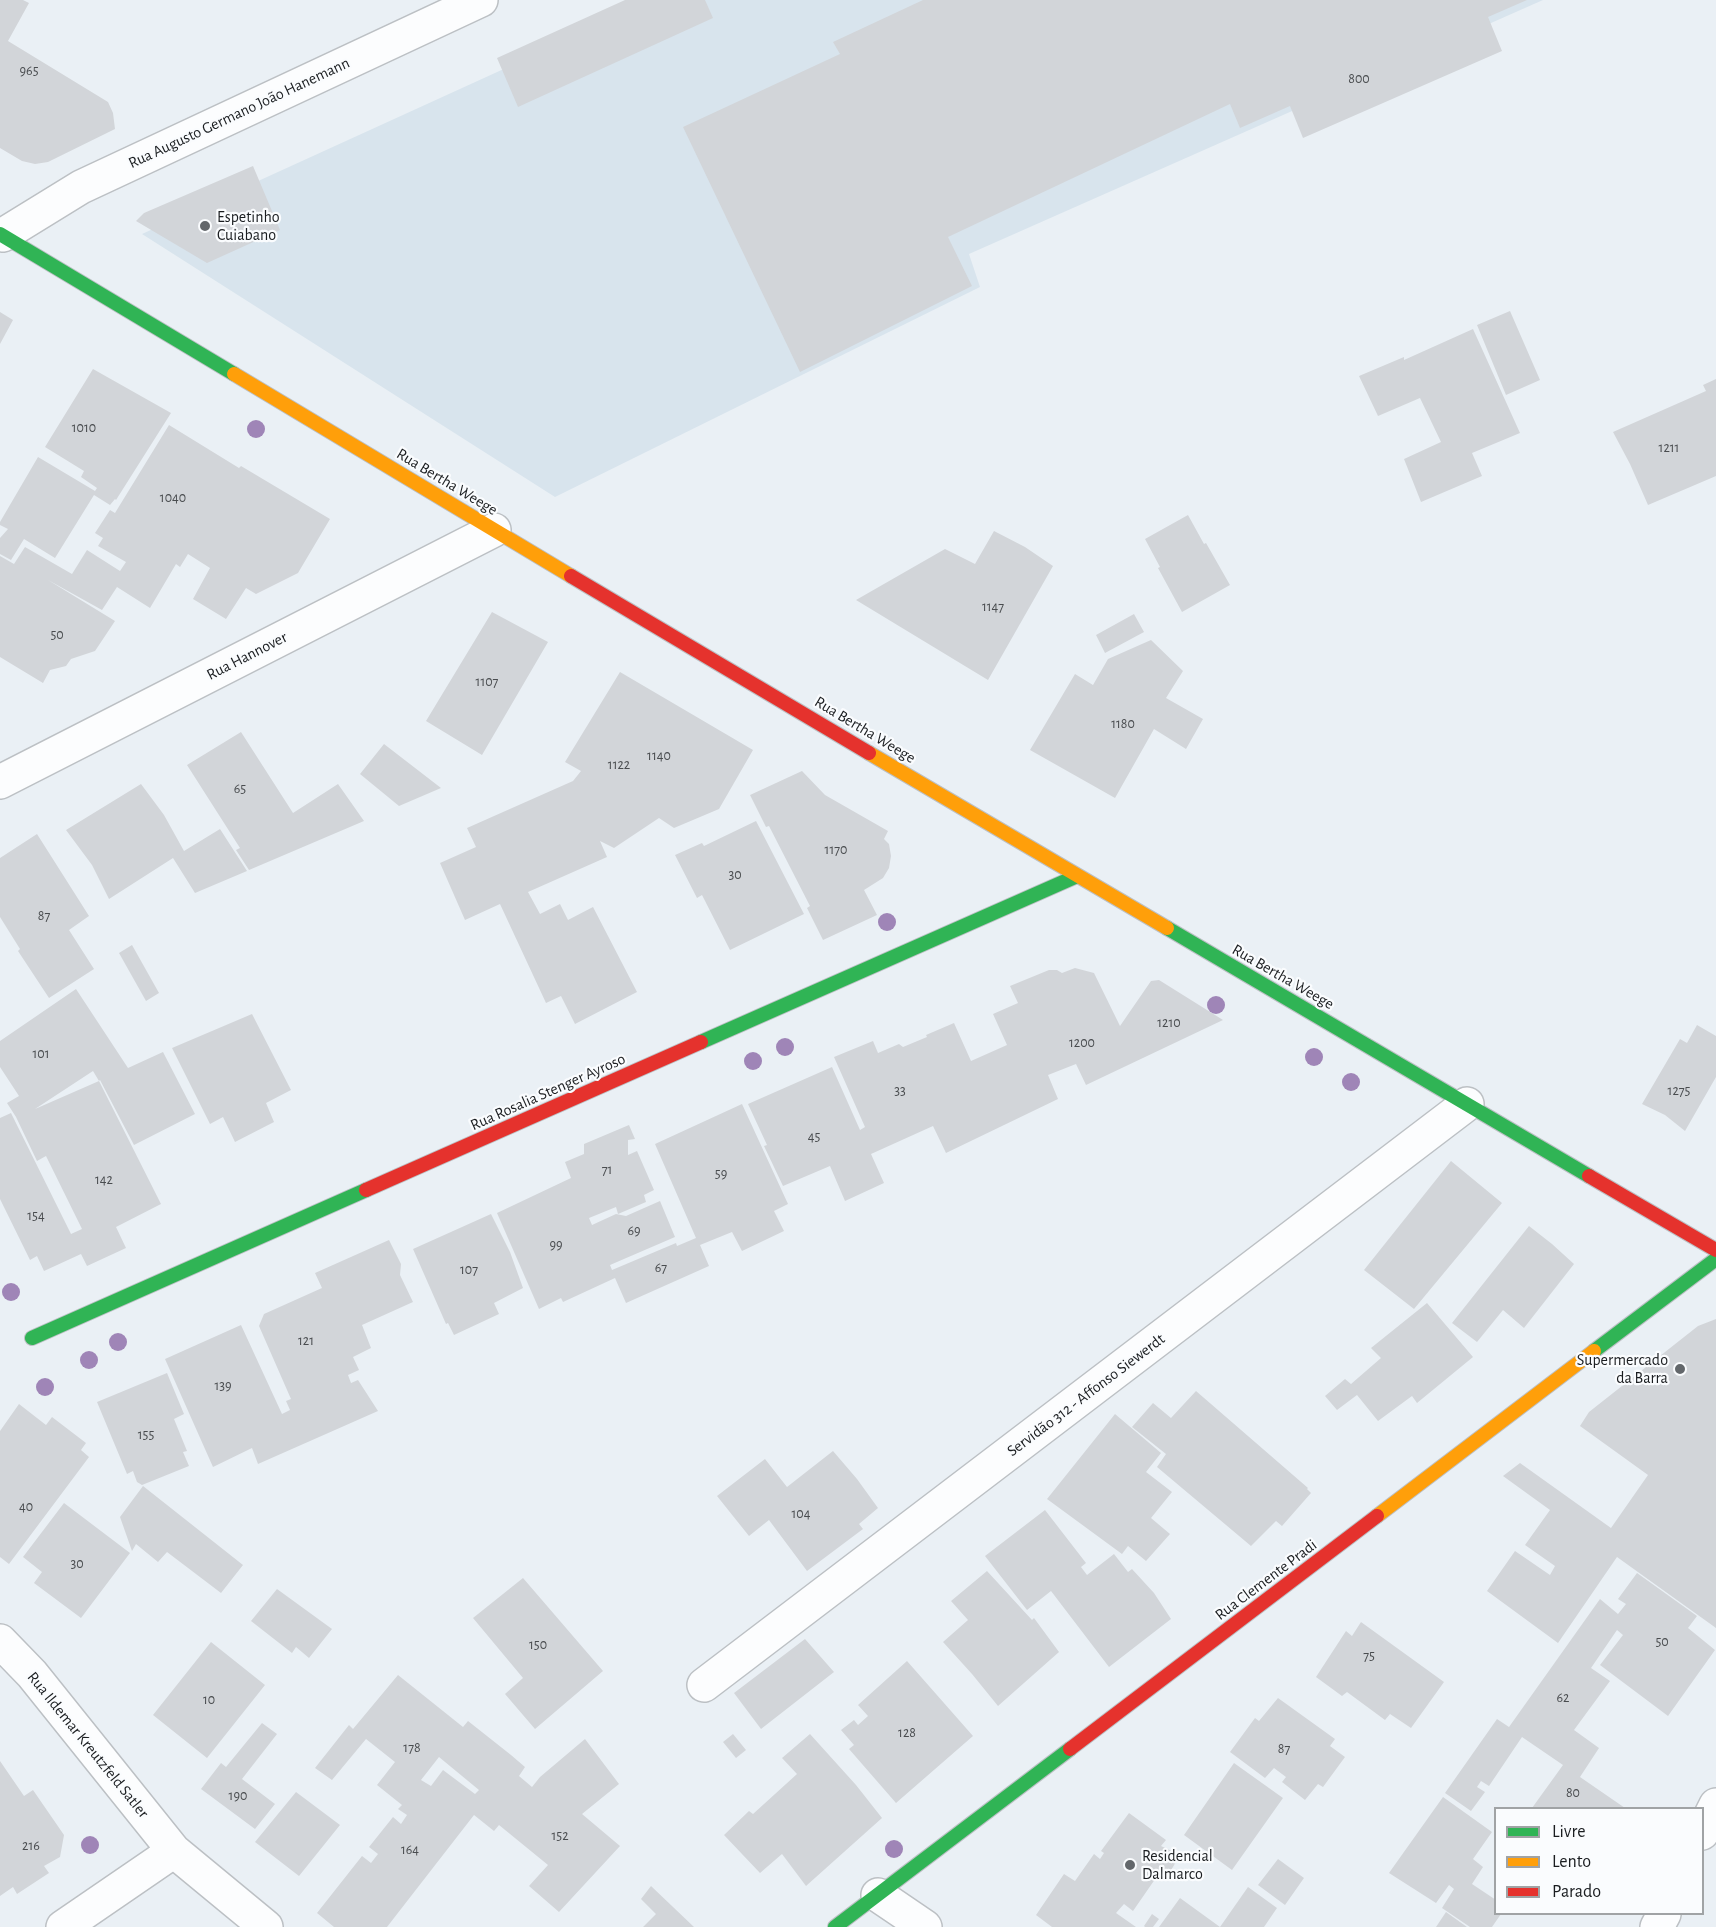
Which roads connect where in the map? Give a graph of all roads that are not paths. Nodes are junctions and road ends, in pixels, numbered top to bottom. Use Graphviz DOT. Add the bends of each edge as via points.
graph roads {
  1 [pos="481,0"];
  2 [pos="2,235"];
  3 [pos="494,530"];
  4 [pos="0,782"];
  5 [pos="1077,876"];
  6 [pos="1467,1104"];
  7 [pos="1716,1250"];
  8 [pos="1716,1259"];
  9 [pos="32,1338"];
  10 [pos="0,1641"];
  11 [pos="704,1685"];
  12 [pos="1716,1805"];
  13 [pos="1704,1829"];
  14 [pos="174,1851"];
  15 [pos="878,1895"];
  16 [pos="63,1927"];
  17 [pos="266,1927"];
  18 [pos="836,1927"];
  19 [pos="925,1927"];
  1 -- 2 [label="street, Rua Augusto Germano João Hanemann" via="81,187"];
  2 -- 3 [label="street, Rua Bertha Weege"];
  3 -- 4 [label="street, Rua Hannover"];
  3 -- 5 [label="street, Rua Bertha Weege"];
  5 -- 6 [label="street, Rua Bertha Weege"];
  5 -- 9 [label="street, Rua Rosalia Stenger Ayroso"];
  6 -- 7 [label="street, Rua Bertha Weege"];
  6 -- 11 [label="street, Servidão 312 - Affonso Siewerdt"];
  8 -- 15 [label="street, Rua Clemente Pradi"];
  10 -- 14 [label="street, Rua Ildemar Kreutzfeld Satler" via="32,1674"];
  12 -- 13 [label="street"];
  14 -- 16 [label="street"];
  14 -- 17 [label="street, Rua Ildemar Kreutzfeld Satler"];
  15 -- 18 [label="street, Rua Clemente Pradi"];
  15 -- 19 [label="street"];
}
